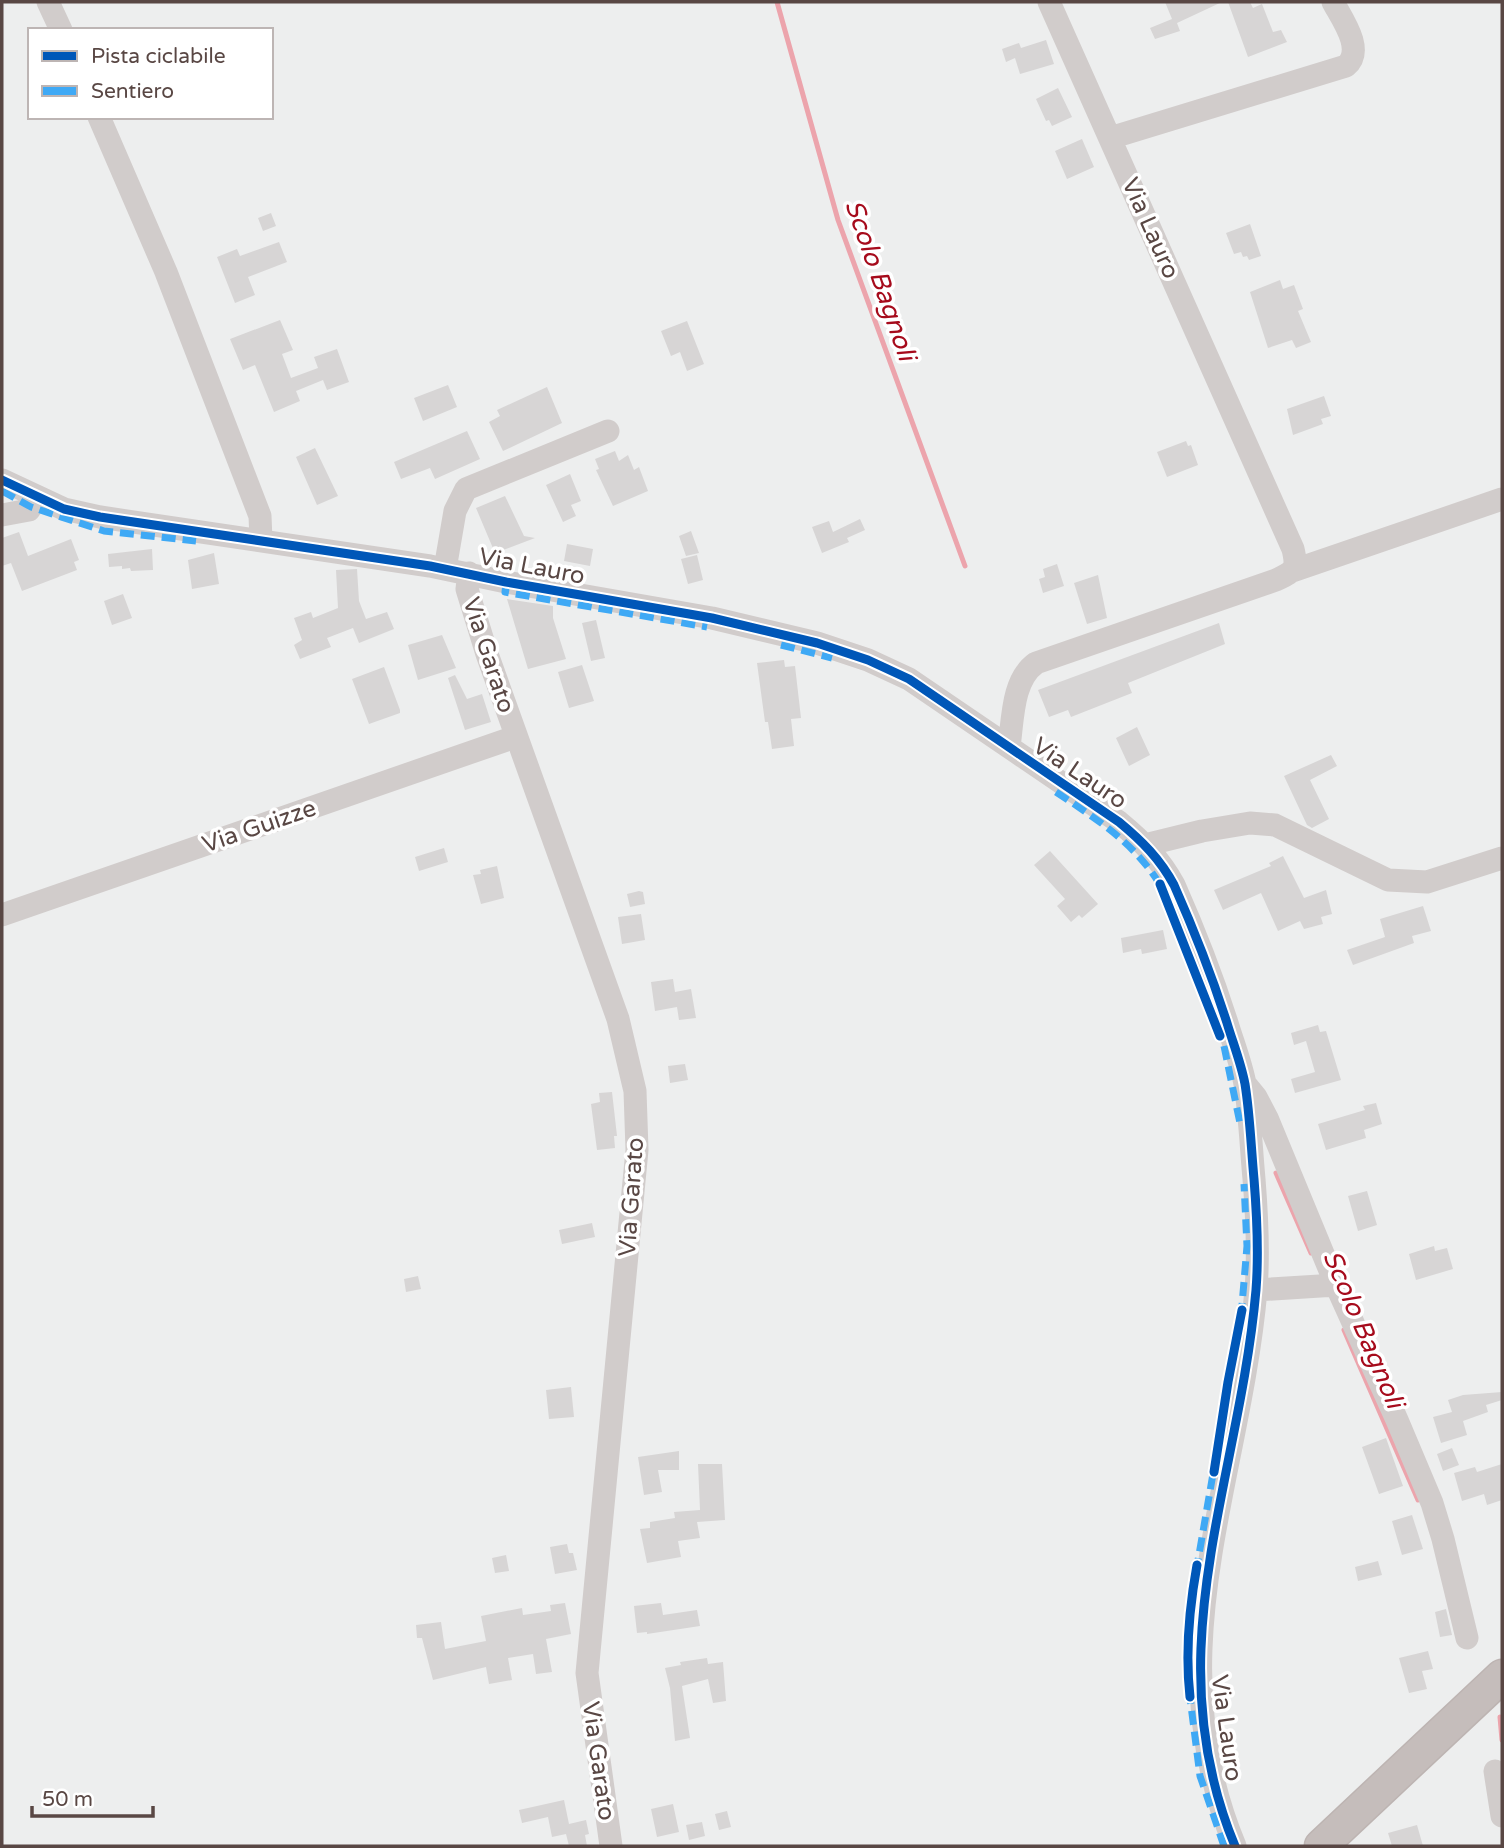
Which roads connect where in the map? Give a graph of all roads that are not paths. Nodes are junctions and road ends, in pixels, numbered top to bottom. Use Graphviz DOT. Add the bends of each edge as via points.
graph roads {
  1 [pos="48,2"];
  2 [pos="1049,2"];
  3 [pos="1333,2"];
  4 [pos="60,28"];
  5 [pos="100,119"];
  6 [pos="1110,138"];
  7 [pos="608,431"];
  8 [pos="2,480"];
  9 [pos="37,498"];
  10 [pos="1502,499"];
  11 [pos="2,515"];
  12 [pos="261,540"];
  13 [pos="445,569"];
  14 [pos="1292,571"];
  15 [pos="469,573"];
  16 [pos="515,737"];
  17 [pos="1009,747"];
  18 [pos="1145,845"];
  19 [pos="1502,858"];
  20 [pos="2,915"];
  21 [pos="1244,1084"];
  22 [pos="1336,1285"];
  23 [pos="1256,1290"];
  24 [pos="1467,1638"];
  25 [pos="1502,1676"];
  26 [pos="1495,1772"];
  27 [pos="1502,1813"];
  28 [pos="611,1846"];
  29 [pos="1235,1846"];
  30 [pos="1321,1846"];
  1 -- 4 [label="street"];
  2 -- 6 [label="street, Via Lauro"];
  3 -- 6 [label="street" via="1353,44 1346,66"];
  5 -- 12 [label="street" via="166,272 260,516"];
  6 -- 14 [label="street, Via Lauro" via="1293,549 1296,563"];
  7 -- 13 [label="street, Via Lauro" via="466,489 455,511"];
  8 -- 9 [label="street, Via Lauro"];
  9 -- 11 [label="street" via="29,510"];
  9 -- 12 [label="street, Via Lauro" via="100,517"];
  10 -- 14 [label="street, Via Lauro"];
  12 -- 13 [label="street, Via Lauro"];
  13 -- 15 [label="street, Via Lauro"];
  14 -- 17 [label="street, Via Lauro" via="1036,663 1025,671 1018,688"];
  15 -- 16 [label="street, Via Garato" via="467,589"];
  15 -- 17 [label="street, Via Lauro" via="712,618 830,647 909,679"];
  16 -- 20 [label="street, Via Guizze"];
  16 -- 28 [label="street, Via Garato" via="618,1019 635,1091 638,1150 587,1673"];
  17 -- 18 [label="street, Via Lauro"];
  18 -- 19 [label="street" via="1250,823 1275,825 1388,880 1427,882"];
  18 -- 21 [label="street, Via Lauro" via="1166,871 1184,906 1215,985"];
  21 -- 22 [label="street, Via Lauro" via="1267,1118"];
  21 -- 23 [label="street, Via Lauro" via="1258,1245"];
  22 -- 23 [label="street"];
  22 -- 24 [label="street, Via Lauro" via="1432,1503"];
  23 -- 29 [label="street, Via Lauro" via="1208,1565 1200,1642 1203,1729 1216,1792"];
  25 -- 30 [label="highway"];
  26 -- 27 [label="street"];
}
